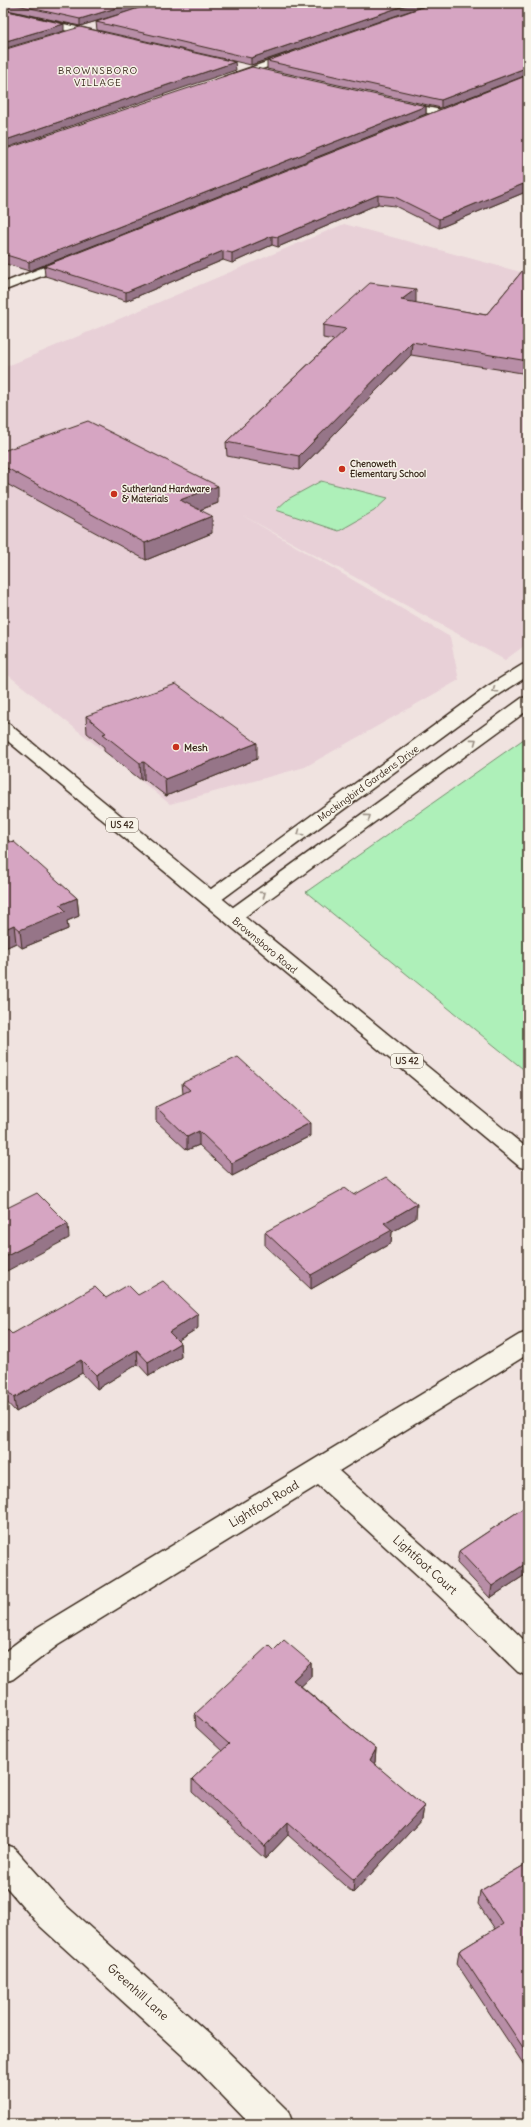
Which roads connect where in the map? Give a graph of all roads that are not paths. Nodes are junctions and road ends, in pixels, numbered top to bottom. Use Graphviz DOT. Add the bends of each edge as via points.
graph roads {
  1 [pos="3,13"];
  2 [pos="96,26"];
  3 [pos="81,30"];
  4 [pos="62,36"];
  5 [pos="109,37"];
  6 [pos="303,52"];
  7 [pos="228,65"];
  8 [pos="250,70"];
  9 [pos="265,73"];
  10 [pos="220,80"];
  11 [pos="385,101"];
  12 [pos="419,122"];
  13 [pos="80,257"];
  14 [pos="3,287"];
  15 [pos="528,669"];
  16 [pos="528,702"];
  17 [pos="3,728"];
  18 [pos="210,899"];
  19 [pos="232,917"];
  20 [pos="528,1161"];
  21 [pos="528,1342"];
  22 [pos="320,1470"];
  23 [pos="528,1663"];
  24 [pos="3,1670"];
  25 [pos="3,1859"];
  26 [pos="274,2124"];
  1 -- 3 [label="street"];
  2 -- 3 [label="street"];
  3 -- 4 [label="street"];
  3 -- 5 [label="street"];
  6 -- 8 [label="street"];
  7 -- 8 [label="street"];
  8 -- 9 [label="street"];
  8 -- 10 [label="street"];
  11 -- 12 [label="street" via="445,112"];
  13 -- 14 [label="street"];
  15 -- 18 [label="street, Mockingbird Gardens Drive, one-way" via="487,695"];
  19 -- 16 [label="street, one-way"];
  17 -- 18 [label="street, Brownsboro Road / US 42"];
  18 -- 19 [label="street, Brownsboro Road / US 42"];
  19 -- 20 [label="street, Brownsboro Road / US 42"];
  21 -- 22 [label="street, Lightfoot Road"];
  22 -- 23 [label="street, Lightfoot Court" via="457,1594"];
  22 -- 24 [label="street, Lightfoot Road" via="48,1636"];
  25 -- 26 [label="street, Greenhill Lane" via="52,1914 206,2054"];
}
